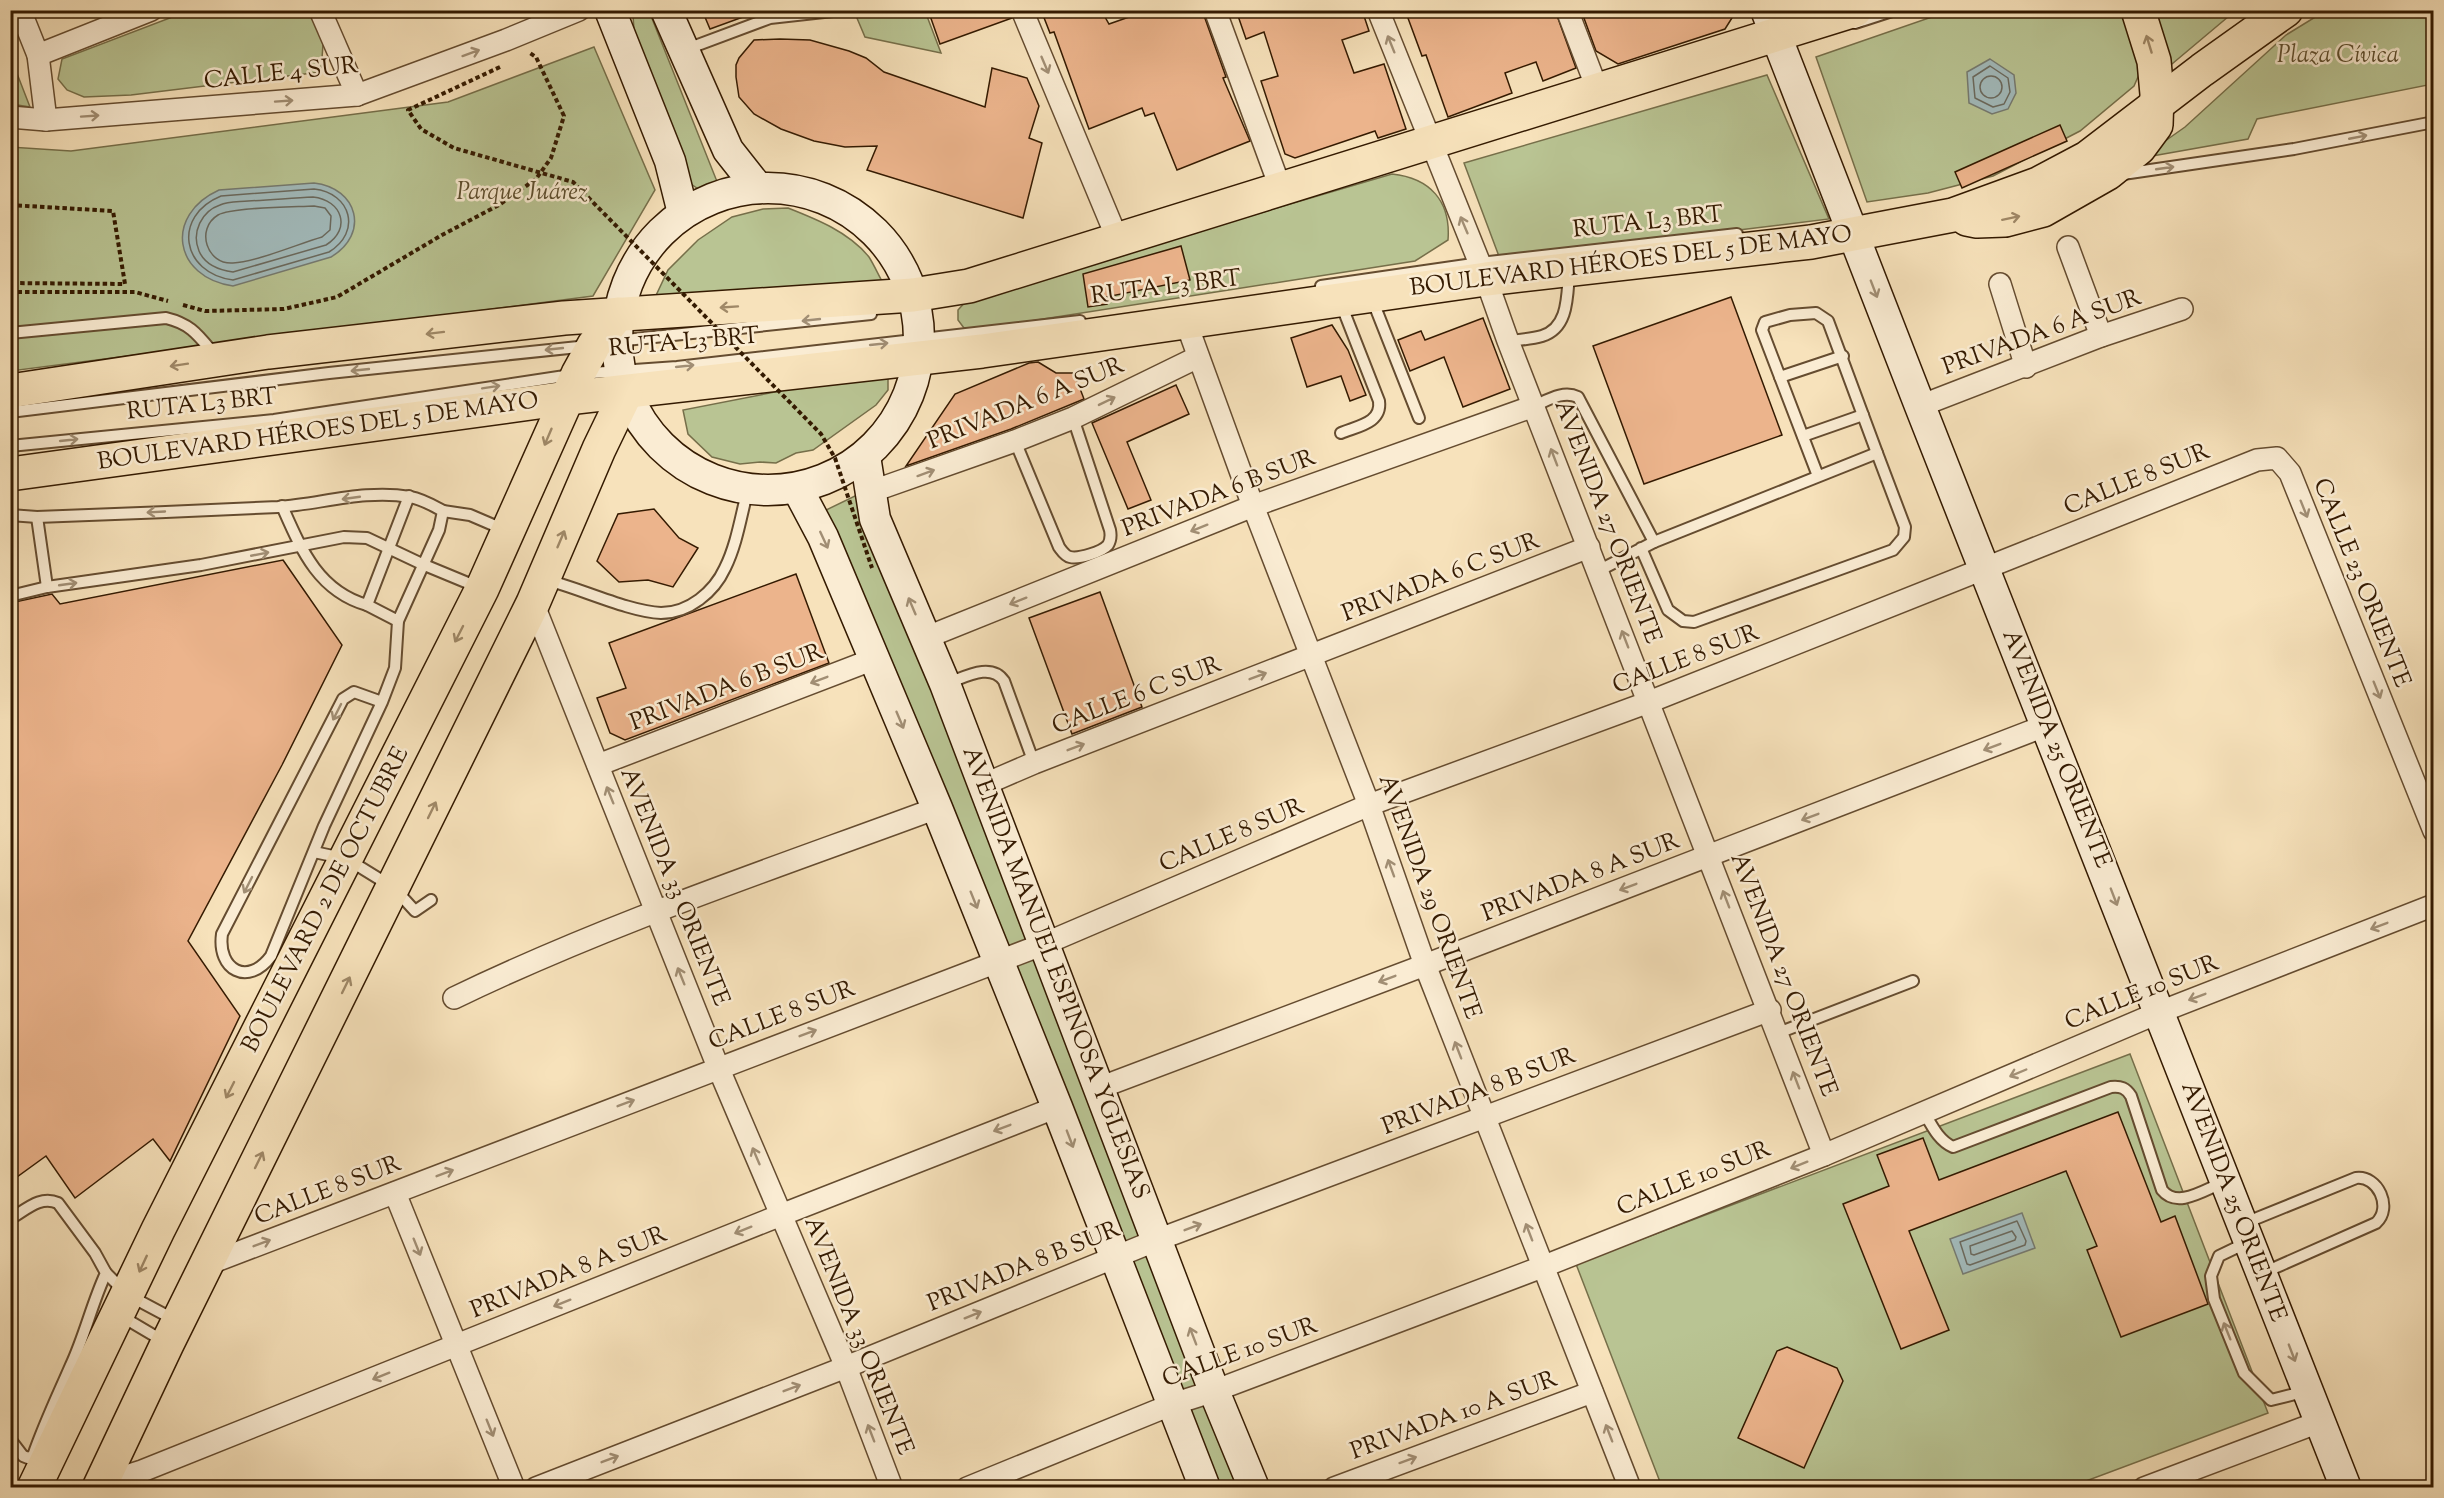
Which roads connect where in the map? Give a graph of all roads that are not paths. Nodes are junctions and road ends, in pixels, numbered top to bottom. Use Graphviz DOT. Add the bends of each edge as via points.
graph roads {
  1 [pos="20,10"];
  2 [pos="151,10"];
  3 [pos="320,10"];
  4 [pos="579,10"];
  5 [pos="610,10"];
  6 [pos="666,10"];
  7 [pos="842,10"];
  8 [pos="1022,10"];
  9 [pos="1215,10"];
  10 [pos="1378,10"];
  11 [pos="1567,10"];
  12 [pos="1895,10"];
  13 [pos="2138,10"];
  14 [pos="2274,10"];
  15 [pos="2286,10"];
  16 [pos="1849,19"];
  17 [pos="1776,37"];
  18 [pos="684,51"];
  19 [pos="38,55"];
  20 [pos="1598,91"];
  21 [pos="357,95"];
  22 [pos="2156,100"];
  23 [pos="10,117"];
  24 [pos="46,120"];
  25 [pos="2433,122"];
  26 [pos="2101,133"];
  27 [pos="1434,153"];
  28 [pos="2108,173"];
  29 [pos="758,188"];
  30 [pos="1280,188"];
  31 [pos="683,213"];
  32 [pos="1953,215"];
  33 [pos="1232,216"];
  34 [pos="1848,225"];
  35 [pos="1752,232"];
  36 [pos="1116,238"];
  37 [pos="2068,247"];
  38 [pos="1569,270"];
  39 [pos="1483,271"];
  40 [pos="2000,284"];
  41 [pos="1306,289"];
  42 [pos="1355,298"];
  43 [pos="920,305"];
  44 [pos="2182,309"];
  45 [pos="882,313"];
  46 [pos="1093,319"];
  47 [pos="1186,322"];
  48 [pos="10,333"];
  49 [pos="609,333"];
  50 [pos="2101,336"];
  51 [pos="1509,341"];
  52 [pos="919,348"];
  53 [pos="1843,356"];
  54 [pos="1198,357"];
  55 [pos="219,359"];
  56 [pos="2026,367"];
  57 [pos="1780,377"];
  58 [pos="623,382"];
  59 [pos="572,386"];
  60 [pos="10,391"];
  61 [pos="1534,406"];
  62 [pos="1920,406"];
  63 [pos="10,412"];
  64 [pos="1863,415"];
  65 [pos="1073,418"];
  66 [pos="1419,418"];
  67 [pos="1341,433"];
  68 [pos="1803,436"];
  69 [pos="1015,441"];
  70 [pos="10,446"];
  71 [pos="1877,453"];
  72 [pos="865,456"];
  73 [pos="2277,458"];
  74 [pos="10,474"];
  75 [pos="1818,476"];
  76 [pos="796,488"];
  77 [pos="748,489"];
  78 [pos="870,492"];
  79 [pos="409,496"];
  80 [pos="282,506"];
  81 [pos="1253,506"];
  82 [pos="443,511"];
  83 [pos="10,515"];
  84 [pos="37,517"];
  85 [pos="508,531"];
  86 [pos="1654,542"];
  87 [pos="300,546"];
  88 [pos="1589,547"];
  89 [pos="1641,548"];
  90 [pos="390,549"];
  91 [pos="422,564"];
  92 [pos="1598,570"];
  93 [pos="1984,570"];
  94 [pos="47,587"];
  95 [pos="482,589"];
  96 [pos="538,591"];
  97 [pos="10,596"];
  98 [pos="367,604"];
  99 [pos="398,621"];
  100 [pos="925,638"];
  101 [pos="1311,656"];
  102 [pos="874,659"];
  103 [pos="945,684"];
  104 [pos="382,702"];
  105 [pos="1649,702"];
  106 [pos="2047,726"];
  107 [pos="1034,764"];
  108 [pos="598,765"];
  109 [pos="983,785"];
  110 [pos="1369,805"];
  111 [pos="937,808"];
  112 [pos="2433,831"];
  113 [pos="314,852"];
  114 [pos="1709,856"];
  115 [pos="347,859"];
  116 [pos="393,888"];
  117 [pos="431,900"];
  118 [pos="2433,905"];
  119 [pos="656,912"];
  120 [pos="1044,944"];
  121 [pos="998,960"];
  122 [pos="1425,965"];
  123 [pos="1913,981"];
  124 [pos="454,998"];
  125 [pos="1770,1010"];
  126 [pos="2160,1012"];
  127 [pos="1778,1033"];
  128 [pos="718,1067"];
  129 [pos="1099,1088"];
  130 [pos="1057,1107"];
  131 [pos="1925,1114"];
  132 [pos="1484,1117"];
  133 [pos="1824,1155"];
  134 [pos="2225,1182"];
  135 [pos="395,1192"];
  136 [pos="781,1215"];
  137 [pos="10,1219"];
  138 [pos="2246,1233"];
  139 [pos="1157,1240"];
  140 [pos="1115,1257"];
  141 [pos="208,1264"];
  142 [pos="1542,1267"];
  143 [pos="2262,1274"];
  144 [pos="110,1301"];
  145 [pos="173,1333"];
  146 [pos="457,1346"];
  147 [pos="846,1367"];
  148 [pos="1214,1391"];
  149 [pos="2307,1391"];
  150 [pos="1592,1392"];
  151 [pos="1173,1404"];
  152 [pos="2319,1422"];
  153 [pos="10,1439"];
  154 [pos="145,1479"];
  155 [pos="100,1486"];
  156 [pos="34,1488"];
  157 [pos="514,1488"];
  158 [pos="536,1488"];
  159 [pos="892,1488"];
  160 [pos="967,1488"];
  161 [pos="1205,1488"];
  162 [pos="1254,1488"];
  163 [pos="1334,1488"];
  164 [pos="1630,1488"];
  165 [pos="2144,1488"];
  166 [pos="2346,1488"];
  1 -- 19 [label="street"];
  2 -- 19 [label="street"];
  3 -- 21 [label="street"];
  21 -- 4 [label="street, CALLE 4 SUR, one-way"];
  5 -- 31 [label="main road" via="670,161"];
  6 -- 18 [label="main road"];
  7 -- 18 [label="lane" via="770,18"];
  8 -- 36 [label="street, one-way"];
  9 -- 30 [label="street"];
  27 -- 10 [label="street, AVENIDA 27 ORIENTE, one-way"];
  11 -- 20 [label="street"];
  12 -- 16 [label="lane"];
  22 -- 13 [label="main road, one-way" via="2154,61"];
  14 -- 22 [label="lane" via="2209,52"];
  15 -- 22 [label="main road, BOULEVARD HÉROES DEL 5 DE MAYO"];
  16 -- 17 [label="main road"];
  17 -- 20 [label="main road"];
  17 -- 34 [label="main road, AVENIDA 25 ORIENTE"];
  18 -- 29 [label="main road" via="728,150"];
  19 -- 24 [label="street"];
  20 -- 27 [label="main road"];
  24 -- 21 [label="street, CALLE 4 SUR, one-way"];
  22 -- 26 [label="lane"];
  22 -- 28 [label="main road" via="2156,125 2139,148"];
  22 -- 32 [label="main road, BOULEVARD HÉROES DEL 5 DE MAYO" via="2087,158 2038,184"];
  23 -- 24 [label="street, CALLE 4 SUR"];
  28 -- 25 [label="lane, one-way" via="2118,175 2294,149"];
  27 -- 30 [label="main road"];
  39 -- 27 [label="street, AVENIDA 27 ORIENTE, one-way"];
  32 -- 28 [label="main road, one-way" via="1977,221 2005,220 2043,210"];
  29 -- 31 [label="main road" via="719,195"];
  29 -- 43 [label="main road" via="792,189 854,214 893,255"];
  30 -- 36 [label="main road"];
  31 -- 49 [label="main road" via="659,233 640,257"];
  32 -- 34 [label="main road, BOULEVARD HÉROES DEL 5 DE MAYO"];
  33 -- 43 [label="lane"];
  34 -- 38 [label="main road, BOULEVARD HÉROES DEL 5 DE MAYO" via="1811,242"];
  34 -- 62 [label="main road, AVENIDA 25 ORIENTE, one-way"];
  35 -- 39 [label="lane, RUTA L3 BRT"];
  36 -- 43 [label="main road"];
  37 -- 50 [label="street"];
  38 -- 39 [label="main road, BOULEVARD HÉROES DEL 5 DE MAYO"];
  38 -- 51 [label="lane" via="1567,307 1554,330 1544,336"];
  39 -- 41 [label="lane, RUTA L3 BRT"];
  39 -- 42 [label="main road, BOULEVARD HÉROES DEL 5 DE MAYO"];
  39 -- 51 [label="street, AVENIDA 27 ORIENTE"];
  40 -- 56 [label="street"];
  42 -- 47 [label="main road, BOULEVARD HÉROES DEL 5 DE MAYO"];
  42 -- 66 [label="lane"];
  42 -- 67 [label="lane" via="1380,409 1377,417"];
  43 -- 49 [label="main road, one-way"];
  43 -- 52 [label="main road"];
  44 -- 50 [label="street, PRIVADA 6 A SUR"];
  45 -- 49 [label="lane, one-way"];
  46 -- 52 [label="lane, RUTA L3 BRT"];
  47 -- 52 [label="main road, BOULEVARD HÉROES DEL 5 DE MAYO" via="982,351"];
  47 -- 54 [label="street, AVENIDA 29 ORIENTE"];
  48 -- 55 [label="lane" via="166,318 193,329"];
  49 -- 55 [label="main road, one-way" via="564,318"];
  49 -- 58 [label="main road"];
  49 -- 59 [label="main road, BOULEVARD 2 DE OCTUBRE"];
  49 -- 63 [label="lane, one-way" via="329,373"];
  50 -- 56 [label="street, PRIVADA 6 A SUR"];
  51 -- 61 [label="street, AVENIDA 27 ORIENTE"];
  58 -- 52 [label="main road, BOULEVARD HÉROES DEL 5 DE MAYO, one-way"];
  52 -- 72 [label="main road" via="913,385 902,411"];
  53 -- 57 [label="lane"];
  53 -- 57 [label="lane" via="1828,321 1816,313 1765,322 1762,330"];
  53 -- 64 [label="lane"];
  65 -- 54 [label="street, PRIVADA 6 A SUR, one-way"];
  54 -- 81 [label="street, AVENIDA 29 ORIENTE"];
  55 -- 60 [label="main road, one-way"];
  56 -- 62 [label="street, PRIVADA 6 A SUR"];
  57 -- 68 [label="lane"];
  58 -- 59 [label="main road, BOULEVARD HÉROES DEL 5 DE MAYO"];
  58 -- 77 [label="main road" via="641,422 662,447 717,482"];
  96 -- 58 [label="main road, one-way"];
  70 -- 59 [label="lane, RUTA L3 BRT, one-way"];
  59 -- 74 [label="main road, BOULEVARD HÉROES DEL 5 DE MAYO"];
  59 -- 85 [label="main road, BOULEVARD 2 DE OCTUBRE, one-way"];
  61 -- 81 [label="street, PRIVADA 6 B SUR"];
  61 -- 86 [label="lane" via="1563,394 1578,397"];
  88 -- 61 [label="street, AVENIDA 27 ORIENTE, one-way"];
  62 -- 93 [label="main road, AVENIDA 25 ORIENTE"];
  64 -- 68 [label="lane"];
  64 -- 71 [label="lane"];
  65 -- 69 [label="street, PRIVADA 6 A SUR"];
  65 -- 69 [label="lane" via="1110,530 1107,546 1100,550 1070,557 1059,548"];
  68 -- 75 [label="lane"];
  78 -- 69 [label="street, PRIVADA 6 A SUR, one-way"];
  71 -- 75 [label="lane"];
  71 -- 89 [label="lane" via="1905,527 1904,537 1893,550 1694,622 1683,621 1668,610"];
  72 -- 76 [label="main road" via="833,476"];
  72 -- 78 [label="main road, AVENIDA MANUEL ESPINOSA YGLESIAS"];
  73 -- 93 [label="street, CALLE 8 SUR" via="2257,460"];
  73 -- 112 [label="street, CALLE 23 ORIENTE, one-way" via="2290,473"];
  75 -- 86 [label="lane"];
  76 -- 77 [label="main road"];
  76 -- 102 [label="main road, AVENIDA MANUEL ESPINOSA YGLESIAS, one-way" via="823,537"];
  77 -- 96 [label="lane" via="725,568 711,591 690,606 662,613"];
  100 -- 78 [label="main road, AVENIDA MANUEL ESPINOSA YGLESIAS, one-way" via="875,519"];
  79 -- 80 [label="lane, one-way" via="358,497"];
  79 -- 82 [label="lane"];
  79 -- 90 [label="lane"];
  80 -- 84 [label="lane, one-way"];
  80 -- 87 [label="lane"];
  81 -- 100 [label="street, PRIVADA 6 B SUR, one-way"];
  81 -- 101 [label="street, AVENIDA 29 ORIENTE"];
  82 -- 85 [label="lane" via="470,515"];
  82 -- 91 [label="lane" via="439,530"];
  83 -- 84 [label="lane"];
  84 -- 94 [label="lane"];
  85 -- 95 [label="main road, BOULEVARD 2 DE OCTUBRE"];
  86 -- 89 [label="lane"];
  87 -- 90 [label="lane" via="344,537 367,538"];
  94 -- 87 [label="lane, one-way"];
  87 -- 98 [label="lane" via="323,580 354,601"];
  88 -- 92 [label="street, AVENIDA 27 ORIENTE"];
  88 -- 101 [label="street, PRIVADA 6 C SUR"];
  89 -- 92 [label="lane"];
  90 -- 91 [label="lane"];
  90 -- 98 [label="lane"];
  91 -- 95 [label="lane"];
  91 -- 99 [label="lane"];
  105 -- 92 [label="street, AVENIDA 27 ORIENTE, one-way"];
  93 -- 105 [label="street, CALLE 8 SUR"];
  93 -- 106 [label="main road, AVENIDA 25 ORIENTE"];
  94 -- 97 [label="lane"];
  95 -- 115 [label="main road, BOULEVARD 2 DE OCTUBRE, one-way"];
  96 -- 108 [label="street, AVENIDA 33 ORIENTE"];
  116 -- 96 [label="main road, one-way"];
  98 -- 99 [label="lane"];
  99 -- 104 [label="lane" via="395,668"];
  100 -- 103 [label="main road, AVENIDA MANUEL ESPINOSA YGLESIAS"];
  107 -- 101 [label="street, CALLE 6 C SUR, one-way"];
  101 -- 110 [label="street, AVENIDA 29 ORIENTE"];
  102 -- 108 [label="street, PRIVADA 6 B SUR, one-way"];
  102 -- 111 [label="main road, AVENIDA MANUEL ESPINOSA YGLESIAS, one-way"];
  103 -- 107 [label="lane" via="984,671 999,674"];
  103 -- 109 [label="main road, AVENIDA MANUEL ESPINOSA YGLESIAS"];
  104 -- 113 [label="lane"];
  104 -- 113 [label="lane, one-way" via="354,692 346,695 222,934 220,948 236,971 251,973 271,956"];
  105 -- 110 [label="street, CALLE 8 SUR"];
  105 -- 114 [label="street, AVENIDA 27 ORIENTE"];
  106 -- 114 [label="street, PRIVADA 8 A SUR, one-way"];
  106 -- 126 [label="main road, AVENIDA 25 ORIENTE, one-way"];
  107 -- 109 [label="street, CALLE 6 C SUR"];
  119 -- 108 [label="street, AVENIDA 33 ORIENTE, one-way"];
  109 -- 120 [label="main road, AVENIDA MANUEL ESPINOSA YGLESIAS"];
  110 -- 120 [label="street, CALLE 8 SUR"];
  122 -- 110 [label="street, AVENIDA 29 ORIENTE, one-way"];
  111 -- 119 [label="street"];
  111 -- 121 [label="main road, AVENIDA MANUEL ESPINOSA YGLESIAS, one-way"];
  113 -- 115 [label="lane"];
  114 -- 122 [label="street, PRIVADA 8 A SUR, one-way"];
  125 -- 114 [label="street, AVENIDA 27 ORIENTE, one-way"];
  115 -- 116 [label="lane"];
  115 -- 144 [label="main road, BOULEVARD 2 DE OCTUBRE, one-way" via="158,1230"];
  116 -- 117 [label="lane" via="415,911"];
  141 -- 116 [label="main road, one-way"];
  118 -- 126 [label="street, CALLE 10 SUR, one-way"];
  119 -- 124 [label="street" via="511,970"];
  128 -- 119 [label="street, AVENIDA 33 ORIENTE, one-way"];
  120 -- 121 [label="street, CALLE 8 SUR"];
  120 -- 129 [label="main road, AVENIDA MANUEL ESPINOSA YGLESIAS"];
  128 -- 121 [label="street, CALLE 8 SUR, one-way"];
  121 -- 130 [label="main road, AVENIDA MANUEL ESPINOSA YGLESIAS"];
  122 -- 129 [label="street, PRIVADA 8 A SUR, one-way"];
  132 -- 122 [label="street, AVENIDA 29 ORIENTE, one-way"];
  123 -- 127 [label="lane"];
  125 -- 127 [label="street, AVENIDA 27 ORIENTE"];
  125 -- 132 [label="street, PRIVADA 8 B SUR"];
  126 -- 131 [label="street, CALLE 10 SUR, one-way"];
  126 -- 134 [label="main road, AVENIDA 25 ORIENTE"];
  133 -- 127 [label="street, AVENIDA 27 ORIENTE, one-way"];
  135 -- 128 [label="street, CALLE 8 SUR, one-way"];
  136 -- 128 [label="street, AVENIDA 33 ORIENTE, one-way"];
  129 -- 139 [label="main road, AVENIDA MANUEL ESPINOSA YGLESIAS"];
  130 -- 136 [label="street, PRIVADA 8 A SUR, one-way"];
  130 -- 140 [label="main road, AVENIDA MANUEL ESPINOSA YGLESIAS, one-way"];
  131 -- 133 [label="street, CALLE 10 SUR"];
  131 -- 134 [label="lane" via="1946,1144 1953,1147 2119,1086 2131,1096 2167,1197 2182,1199"];
  139 -- 132 [label="street, PRIVADA 8 B SUR, one-way"];
  142 -- 132 [label="street, AVENIDA 29 ORIENTE, one-way"];
  133 -- 142 [label="street, CALLE 10 SUR, one-way"];
  134 -- 138 [label="main road, AVENIDA 25 ORIENTE"];
  141 -- 135 [label="street, CALLE 8 SUR, one-way"];
  135 -- 146 [label="street, one-way"];
  136 -- 146 [label="street, PRIVADA 8 A SUR, one-way"];
  136 -- 147 [label="street, AVENIDA 33 ORIENTE"];
  137 -- 144 [label="lane" via="42,1200 58,1203 95,1253"];
  138 -- 143 [label="main road, AVENIDA 25 ORIENTE"];
  138 -- 143 [label="lane" via="2356,1178 2371,1180 2384,1202 2382,1218 2376,1223"];
  149 -- 138 [label="lane, one-way" via="2271,1400 2256,1387 2244,1373 2214,1299 2211,1276 2219,1256"];
  139 -- 140 [label="street, PRIVADA 8 B SUR"];
  148 -- 139 [label="main road, AVENIDA MANUEL ESPINOSA YGLESIAS, one-way"];
  147 -- 140 [label="street, PRIVADA 8 B SUR, one-way"];
  140 -- 151 [label="main road, AVENIDA MANUEL ESPINOSA YGLESIAS"];
  141 -- 145 [label="main road"];
  142 -- 148 [label="street, CALLE 10 SUR"];
  142 -- 150 [label="street, AVENIDA 29 ORIENTE"];
  143 -- 149 [label="main road, AVENIDA 25 ORIENTE, one-way"];
  144 -- 145 [label="lane"];
  144 -- 145 [label="lane"];
  144 -- 153 [label="lane" via="71,1366 32,1458 23,1456"];
  144 -- 156 [label="main road, BOULEVARD 2 DE OCTUBRE"];
  145 -- 155 [label="main road"];
  146 -- 154 [label="street, PRIVADA 8 A SUR, one-way"];
  146 -- 157 [label="street, one-way"];
  158 -- 147 [label="street, PRIVADA 8 B SUR, one-way"];
  159 -- 147 [label="street, AVENIDA 33 ORIENTE, one-way"];
  148 -- 151 [label="street, CALLE 10 SUR"];
  148 -- 162 [label="main road, AVENIDA MANUEL ESPINOSA YGLESIAS"];
  149 -- 152 [label="main road, AVENIDA 25 ORIENTE"];
  163 -- 150 [label="street, PRIVADA 10 A SUR, one-way"];
  164 -- 150 [label="street, AVENIDA 29 ORIENTE, one-way"];
  151 -- 160 [label="street, CALLE 10 SUR"];
  151 -- 161 [label="main road, AVENIDA MANUEL ESPINOSA YGLESIAS"];
  152 -- 165 [label="street"];
  152 -- 166 [label="main road, AVENIDA 25 ORIENTE"];
  154 -- 155 [label="street, PRIVADA 8 A SUR"];
}
